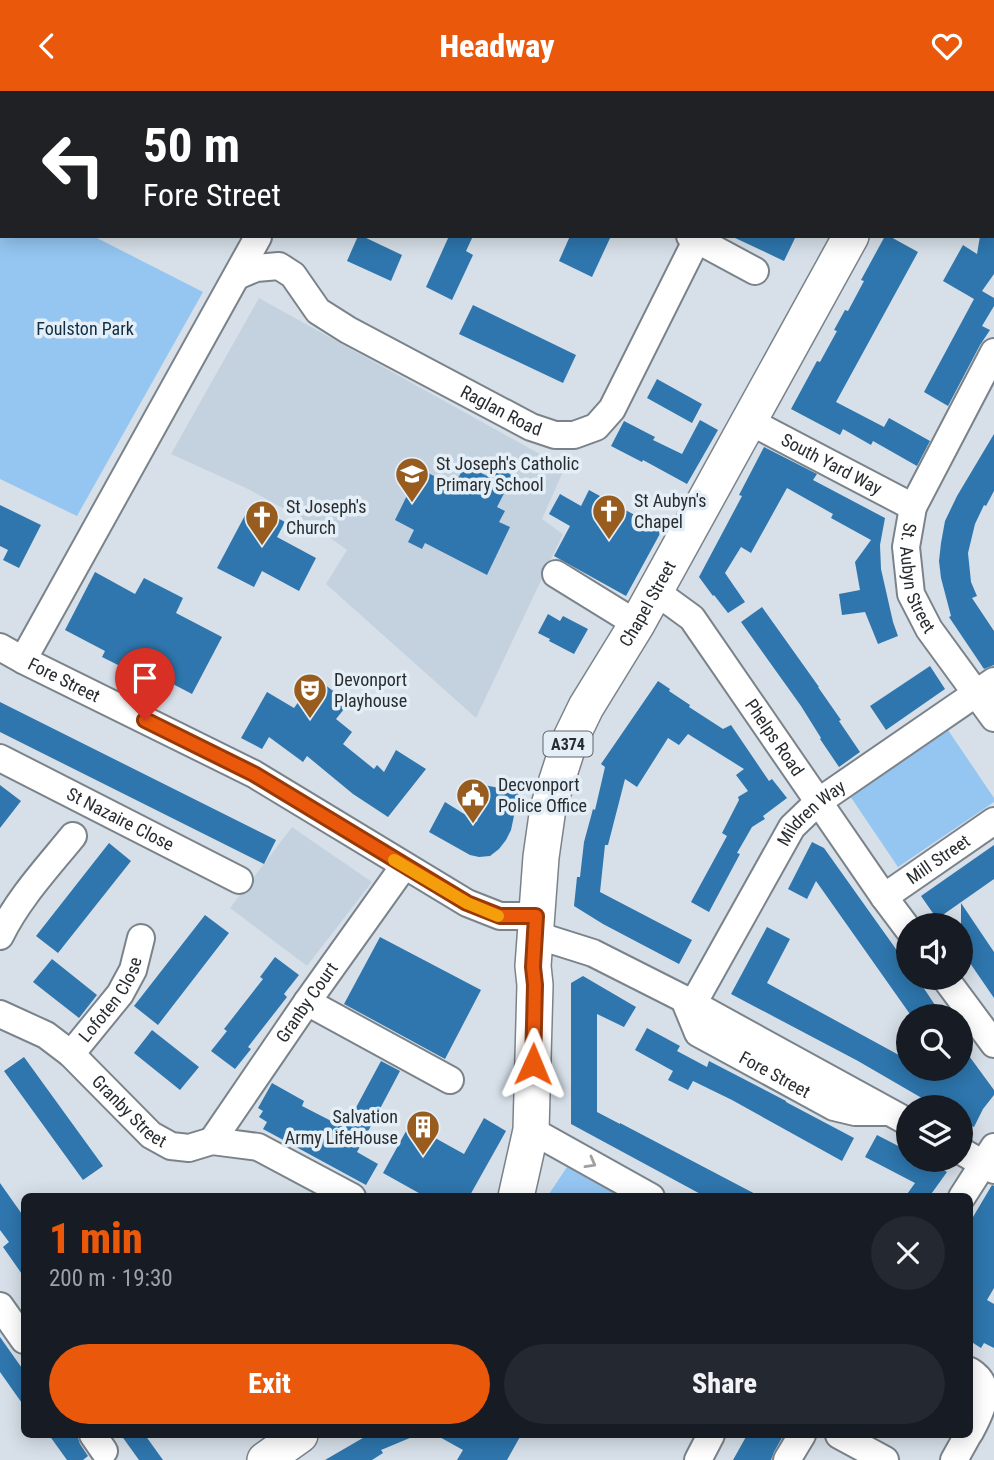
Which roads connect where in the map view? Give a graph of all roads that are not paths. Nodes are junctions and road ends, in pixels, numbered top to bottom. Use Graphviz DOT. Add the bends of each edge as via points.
graph roads {
  1 [pos="257,238"];
  2 [pos="694,238"];
  3 [pos="850,238"];
  4 [pos="755,271"];
  5 [pos="237,276"];
  6 [pos="994,352"];
  7 [pos="749,421"];
  8 [pos="913,507"];
  9 [pos="556,574"];
  10 [pos="655,591"];
  11 [pos="637,624"];
  12 [pos="0,646"];
  13 [pos="23,660"];
  14 [pos="985,687"];
  15 [pos="994,718"];
  16 [pos="0,758"];
  17 [pos="818,802"];
  18 [pos="994,821"];
  19 [pos="74,836"];
  20 [pos="404,866"];
  21 [pos="239,880"];
  22 [pos="884,897"];
  23 [pos="896,913"];
  24 [pos="536,926"];
  25 [pos="0,936"];
  26 [pos="141,938"];
  27 [pos="954,990"];
  28 [pos="689,1001"];
  29 [pos="307,1002"];
  30 [pos="0,1014"];
  31 [pos="994,1044"];
  32 [pos="71,1055"];
  33 [pos="450,1080"];
  34 [pos="896,1117"];
  35 [pos="531,1130"];
  36 [pos="212,1141"];
  37 [pos="983,1158"];
  38 [pos="344,1193"];
  39 [pos="517,1193"];
  40 [pos="644,1193"];
  41 [pos="964,1193"];
  42 [pos="0,1306"];
  43 [pos="21,1336"];
  44 [pos="984,1381"];
  45 [pos="973,1427"];
  46 [pos="296,1438"];
  47 [pos="709,1438"];
  48 [pos="800,1438"];
  49 [pos="845,1438"];
  50 [pos="967,1438"];
  51 [pos="265,1460"];
  52 [pos="698,1460"];
  53 [pos="787,1460"];
  54 [pos="885,1460"];
  55 [pos="954,1460"];
  1 -- 5 [label="street"];
  2 -- 4 [label="street"];
  2 -- 5 [label="street, Raglan Road" via="612,409 596,427 574,435 531,427 348,330 318,311 293,275 279,265"];
  3 -- 7 [label="main road, Chapel Street / A374"];
  5 -- 13 [label="street"];
  6 -- 8 [label="street, St. Aubyn Street"];
  7 -- 8 [label="street, South Yard Way"];
  7 -- 10 [label="main road, Chapel Street / A374"];
  8 -- 14 [label="street, St. Aubyn Street" via="906,547 911,594 929,629"];
  9 -- 11 [label="street"];
  10 -- 11 [label="main road, Chapel Street / A374"];
  10 -- 17 [label="street, Phelps Road" via="692,618"];
  11 -- 24 [label="main road, Chapel Street / A374" via="570,740 548,808"];
  12 -- 13 [label="street, Fore Street"];
  13 -- 20 [label="street, Fore Street" via="254,774"];
  14 -- 15 [label="street, St. Aubyn Street"];
  14 -- 17 [label="street, Mildren Way"];
  16 -- 21 [label="street, St Nazaire Close"];
  17 -- 22 [label="street, Phelps Road"];
  17 -- 28 [label="street, Mildren Way" via="792,827"];
  18 -- 22 [label="street, Mill Street"];
  19 -- 25 [label="street" via="26,894"];
  20 -- 24 [label="street, Fore Street" via="467,903"];
  20 -- 29 [label="street, Granby Court"];
  22 -- 23 [label="street, Phelps Road"];
  24 -- 28 [label="street, Fore Street"];
  24 -- 35 [label="main road, A374"];
  26 -- 32 [label="street, Lofoten Close" via="133,970 120,994"];
  27 -- 31 [label="street"];
  28 -- 34 [label="street, Fore Street" via="698,1033 720,1046 834,1107"];
  29 -- 33 [label="street" via="418,1074"];
  29 -- 36 [label="street, Granby Court"];
  30 -- 32 [label="street, Granby Street" via="46,1035"];
  32 -- 36 [label="street, Granby Street" via="152,1135 171,1146 189,1148"];
  35 -- 39 [label="main road, A374"];
  35 -- 40 [label="street, one-way"];
  36 -- 38 [label="street, Granby Street" via="258,1147"];
  37 -- 41 [label="street"];
  42 -- 43 [label="street"];
  44 -- 45 [label="street" via="987,1401"];
  46 -- 51 [label="main road"];
  47 -- 52 [label="street"];
  48 -- 53 [label="street"];
  49 -- 54 [label="street"];
  50 -- 55 [label="street"];
}
